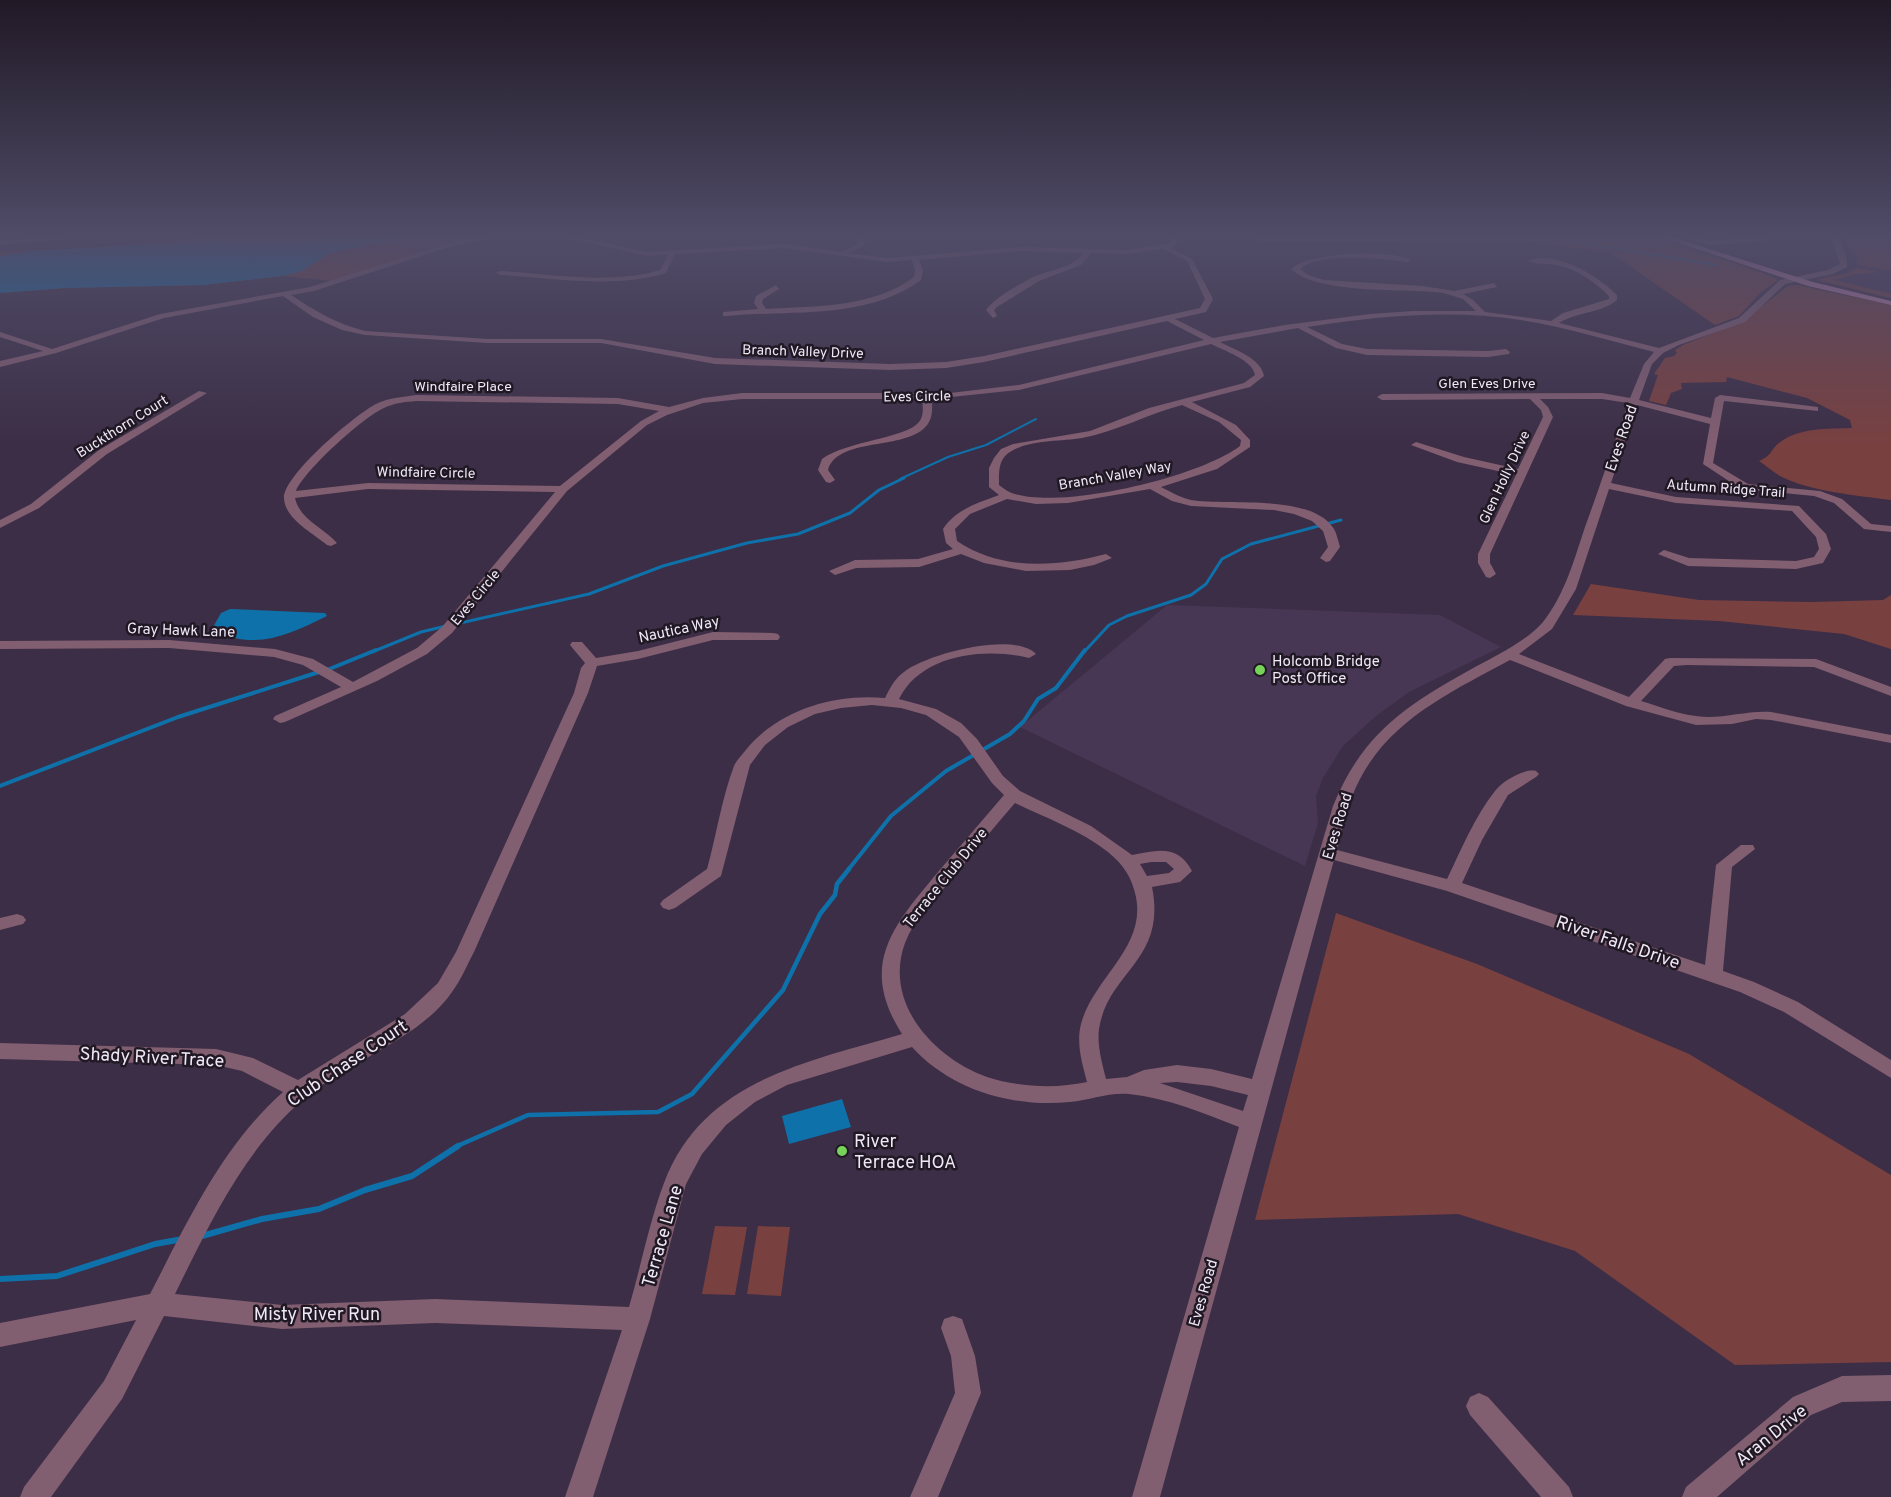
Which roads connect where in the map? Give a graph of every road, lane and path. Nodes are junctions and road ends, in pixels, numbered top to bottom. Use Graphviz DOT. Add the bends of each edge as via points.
graph roads {
  1 [pos="225,305"];
  2 [pos="301,305"];
  3 [pos="759,305"];
  4 [pos="839,305"];
  5 [pos="994,305"];
  6 [pos="1206,305"];
  7 [pos="1475,305"];
  8 [pos="1601,305"];
  9 [pos="1760,305"];
  10 [pos="763,310"];
  11 [pos="726,314"];
  12 [pos="1483,314"];
  13 [pos="993,316"];
  14 [pos="1168,318"];
  15 [pos="1553,323"];
  16 [pos="1300,326"];
  17 [pos="0,334"];
  18 [pos="1211,342"];
  19 [pos="53,351"];
  20 [pos="1660,351"];
  21 [pos="1506,352"];
  22 [pos="0,364"];
  23 [pos="202,393"];
  24 [pos="1532,396"];
  25 [pos="927,397"];
  26 [pos="1382,397"];
  27 [pos="1183,402"];
  28 [pos="1633,403"];
  29 [pos="1815,409"];
  30 [pos="669,410"];
  31 [pos="1714,422"];
  32 [pos="1416,445"];
  33 [pos="1522,473"];
  34 [pos="830,480"];
  35 [pos="1605,485"];
  36 [pos="1153,486"];
  37 [pos="563,489"];
  38 [pos="290,495"];
  39 [pos="1008,495"];
  40 [pos="0,525"];
  41 [pos="1891,529"];
  42 [pos="330,543"];
  43 [pos="960,550"];
  44 [pos="1664,554"];
  45 [pos="1106,558"];
  46 [pos="1326,558"];
  47 [pos="836,571"];
  48 [pos="1490,574"];
  49 [pos="773,637"];
  50 [pos="0,645"];
  51 [pos="577,645"];
  52 [pos="1029,654"];
  53 [pos="1509,655"];
  54 [pos="593,663"];
  55 [pos="352,687"];
  56 [pos="1891,692"];
  57 [pos="890,703"];
  58 [pos="1631,703"];
  59 [pos="280,719"];
  60 [pos="1891,739"];
  61 [pos="1531,774"];
  62 [pos="1013,795"];
  63 [pos="1747,849"];
  64 [pos="1328,853"];
  65 [pos="1128,861"];
  66 [pos="1142,883"];
  67 [pos="1452,886"];
  68 [pos="669,904"];
  69 [pos="1713,974"];
  70 [pos="915,1038"];
  71 [pos="0,1051"];
  72 [pos="1891,1070"];
  73 [pos="1129,1086"];
  74 [pos="1099,1088"];
  75 [pos="299,1090"];
  76 [pos="1261,1090"];
  77 [pos="1251,1122"];
  78 [pos="158,1304"];
  79 [pos="638,1319"];
  80 [pos="953,1328"];
  81 [pos="0,1335"];
  82 [pos="1891,1388"];
  83 [pos="1479,1406"];
  84 [pos="34,1497"];
  85 [pos="579,1497"];
  86 [pos="924,1497"];
  87 [pos="1146,1497"];
  88 [pos="1559,1497"];
  89 [pos="1696,1497"];
  1 -- 19 [label="street" via="163,316"];
  2 -- 14 [label="street, Branch Valley Drive" via="345,328 365,333 488,341 601,341 715,361 890,367 965,362"];
  3 -- 10 [label="street"];
  4 -- 10 [label="street"];
  5 -- 13 [label="street" via="990,310"];
  6 -- 14 [label="street, Branch Valley Drive" via="1203,310"];
  7 -- 12 [label="street"];
  8 -- 15 [label="street"];
  9 -- 20 [label="street" via="1742,320"];
  10 -- 11 [label="street"];
  12 -- 15 [label="street, Eves Circle"];
  12 -- 16 [label="street, Eves Circle" via="1369,317"];
  14 -- 18 [label="street"];
  15 -- 20 [label="street, Eves Circle"];
  16 -- 18 [label="street, Eves Circle"];
  16 -- 21 [label="street" via="1339,346 1367,352"];
  17 -- 19 [label="street"];
  18 -- 25 [label="street, Eves Circle" via="1017,388"];
  18 -- 27 [label="street" via="1250,361 1260,376 1247,385"];
  19 -- 22 [label="street"];
  20 -- 28 [label="street, Eves Road" via="1648,364"];
  23 -- 40 [label="street, Buckthorn Court" via="103,452 35,506"];
  24 -- 26 [label="street, Glen Eves Drive"];
  24 -- 28 [label="street, Glen Eves Drive" via="1592,397"];
  24 -- 33 [label="street, Glen Holly Drive" via="1548,417"];
  25 -- 30 [label="street, Eves Circle" via="733,396 702,399"];
  25 -- 34 [label="street" via="926,418 921,426 904,435 836,453 823,468"];
  27 -- 36 [label="street, Branch Valley Way" via="1238,429 1247,443 1240,451 1203,470"];
  27 -- 39 [label="street" via="1093,432 1008,450 997,459 990,478 994,486"];
  28 -- 31 [label="street, Glen Eves Drive"];
  28 -- 35 [label="street, Eves Road"];
  29 -- 31 [label="street" via="1720,398"];
  30 -- 37 [label="street, Eves Circle" via="645,423"];
  30 -- 38 [label="street, Windfaire Place" via="618,401 398,400 373,409 359,421 300,477"];
  31 -- 41 [label="street" via="1708,464 1738,484 1828,497 1844,505 1864,525"];
  32 -- 33 [label="street" via="1461,460"];
  33 -- 48 [label="street, Glen Holly Drive" via="1484,554"];
  35 -- 44 [label="street, Autumn Ridge Trail" via="1676,500 1795,508 1822,536 1825,549 1819,560 1796,565 1688,562"];
  35 -- 53 [label="street, Eves Road" via="1563,603 1538,635"];
  36 -- 39 [label="street, Branch Valley Way" via="1057,502"];
  36 -- 46 [label="street" via="1192,503 1272,506 1304,513 1330,532 1334,547"];
  37 -- 38 [label="street, Windfaire Circle" via="368,486"];
  37 -- 55 [label="street, Eves Circle" via="447,630 422,651"];
  38 -- 42 [label="street" via="296,514"];
  39 -- 43 [label="street" via="954,521 949,537"];
  43 -- 45 [label="street" via="984,561 1014,566 1076,566"];
  43 -- 47 [label="street" via="919,562 855,564"];
  49 -- 54 [label="street, Nautica Way" via="714,636"];
  50 -- 55 [label="street, Gray Hawk Lane" via="169,644 275,653 308,662"];
  51 -- 54 [label="street"];
  52 -- 57 [label="street" via="1002,649 931,662 901,682"];
  53 -- 58 [label="street"];
  53 -- 64 [label="street, Eves Road" via="1415,708 1386,733 1351,781"];
  54 -- 75 [label="street, Club Chase Court" via="470,941 445,988 412,1020"];
  55 -- 59 [label="street, Eves Circle"];
  56 -- 58 [label="street" via="1816,663 1687,661 1670,662"];
  57 -- 62 [label="street" via="923,710 956,726"];
  57 -- 68 [label="street" via="819,708 789,719 763,736 742,765 716,872"];
  58 -- 60 [label="street" via="1696,721 1771,716"];
  61 -- 67 [label="street" via="1502,792"];
  62 -- 65 [label="street" via="1090,833"];
  62 -- 70 [label="street, Terrace Club Drive" via="912,914 898,937 891,962 891,987 900,1014"];
  63 -- 69 [label="street" via="1724,865"];
  64 -- 67 [label="street, River Falls Drive"];
  64 -- 76 [label="street, Eves Road"];
  65 -- 66 [label="street"];
  65 -- 66 [label="street" via="1162,855 1181,863 1183,871 1174,878"];
  66 -- 74 [label="street" via="1147,909 1143,936 1132,958 1101,997 1091,1023 1089,1053"];
  67 -- 69 [label="street, River Falls Drive"];
  69 -- 72 [label="street, River Falls Drive" via="1791,1007"];
  70 -- 74 [label="street, Terrace Club Drive" via="949,1067 996,1088 1049,1095"];
  70 -- 79 [label="street, Terrace Lane" via="782,1078 748,1096 719,1119 694,1147 675,1183"];
  71 -- 75 [label="street, Shady River Trace" via="216,1057 246,1064"];
  73 -- 74 [label="street, Terrace Club Drive"];
  73 -- 76 [label="street, Terrace Club Drive" via="1170,1073 1210,1077"];
  73 -- 77 [label="street, Terrace Club Drive" via="1185,1098"];
  75 -- 78 [label="street, Club Chase Court" via="278,1109 234,1163"];
  76 -- 77 [label="street, Eves Road"];
  77 -- 87 [label="street, Eves Road"];
  78 -- 79 [label="street, Misty River Run" via="282,1317 435,1311"];
  78 -- 81 [label="street, Misty River Run"];
  78 -- 84 [label="street, Club Chase Court" via="113,1390"];
  79 -- 85 [label="street, Terrace Lane"];
  80 -- 86 [label="street" via="963,1356 968,1393"];
  82 -- 89 [label="street, Aran Drive" via="1842,1389 1802,1406"];
  83 -- 88 [label="street"];
}
